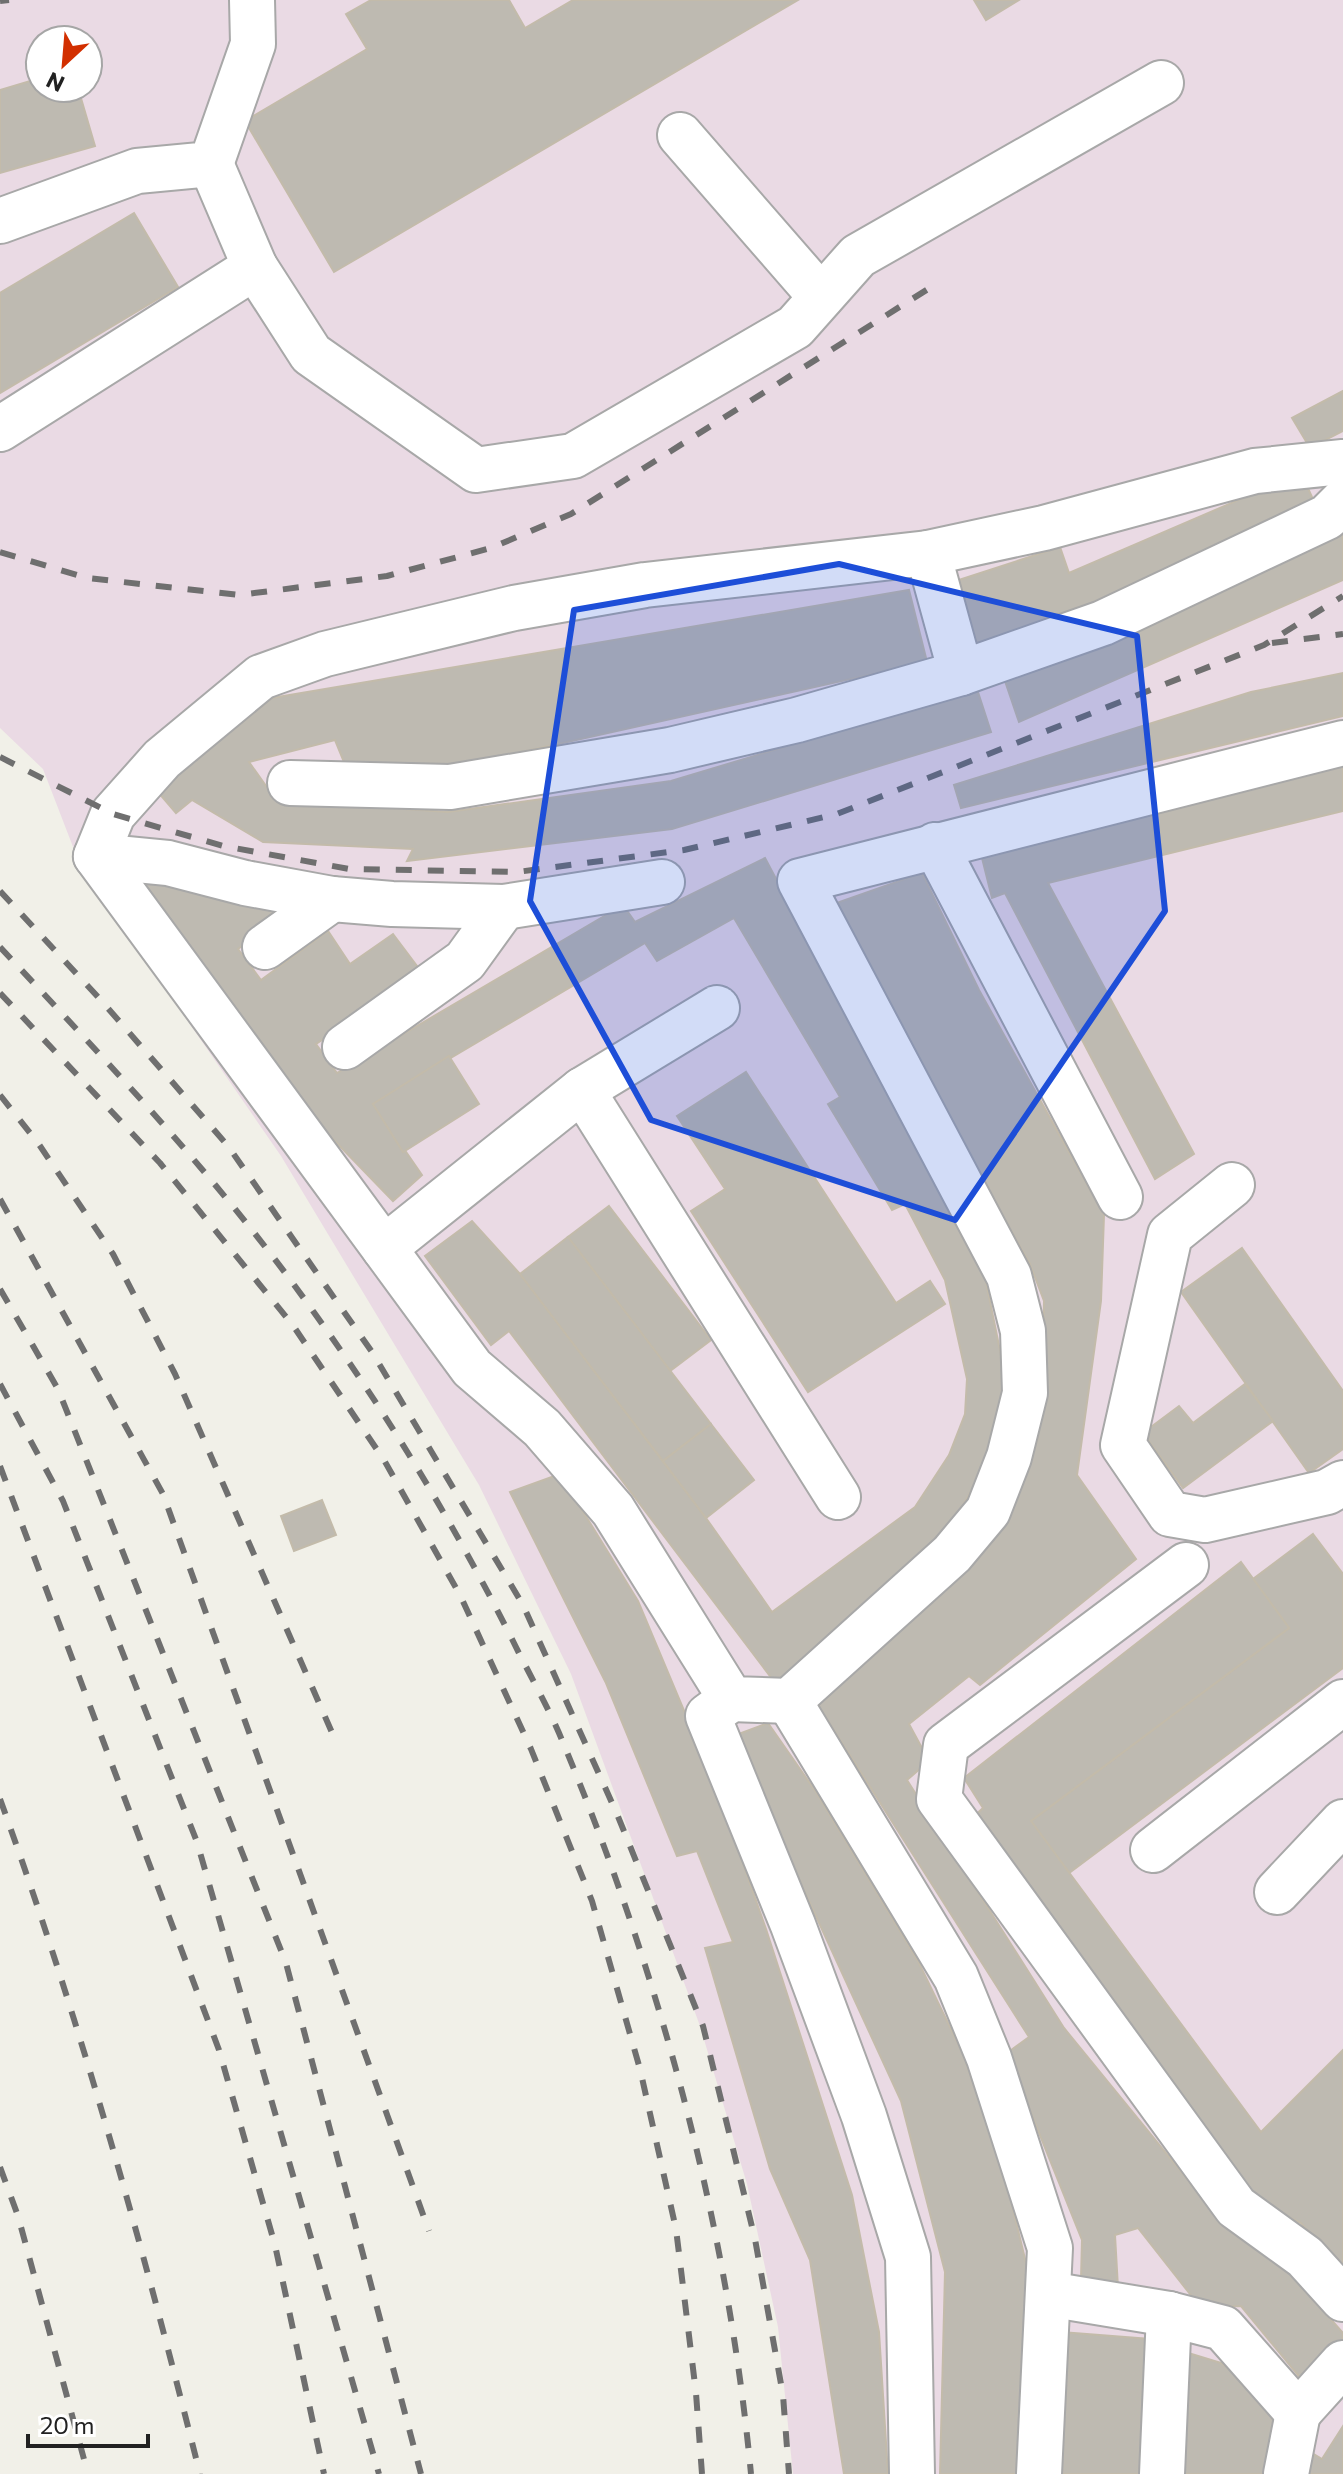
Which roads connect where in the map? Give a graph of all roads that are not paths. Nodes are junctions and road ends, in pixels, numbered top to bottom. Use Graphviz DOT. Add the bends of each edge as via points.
graph roads {
  1 [pos="252,0"];
  2 [pos="1161,83"];
  3 [pos="680,135"];
  4 [pos="211,164"];
  5 [pos="0,221"];
  6 [pos="255,267"];
  7 [pos="821,297"];
  8 [pos="0,429"];
  9 [pos="1343,462"];
  10 [pos="1343,501"];
  11 [pos="928,553"];
  12 [pos="961,673"];
  13 [pos="1343,743"];
  14 [pos="290,783"];
  15 [pos="935,845"];
  16 [pos="96,856"];
  17 [pos="662,882"];
  18 [pos="332,899"];
  19 [pos="504,907"];
  20 [pos="265,947"];
  21 [pos="717,1008"];
  22 [pos="345,1047"];
  23 [pos="582,1090"];
  24 [pos="1232,1185"];
  25 [pos="1120,1197"];
  26 [pos="384,1248"];
  27 [pos="1343,1483"];
  28 [pos="838,1497"];
  29 [pos="1186,1565"];
  30 [pos="731,1699"];
  31 [pos="789,1701"];
  32 [pos="1343,1702"];
  33 [pos="1343,1822"];
  34 [pos="1153,1850"];
  35 [pos="1277,1892"];
  36 [pos="1048,2294"];
  37 [pos="1343,2299"];
  38 [pos="1169,2314"];
  39 [pos="1343,2363"];
  40 [pos="1298,2413"];
  41 [pos="912,2474"];
  42 [pos="1039,2474"];
  43 [pos="1162,2474"];
  44 [pos="1286,2474"];
  1 -- 4 [label="lane" via="253,44"];
  2 -- 7 [label="lane" via="858,256"];
  3 -- 7 [label="lane"];
  4 -- 5 [label="lane" via="137,171"];
  4 -- 6 [label="lane"];
  6 -- 7 [label="lane" via="311,354 476,470 573,456 795,327"];
  6 -- 8 [label="lane"];
  9 -- 11 [label="lane" via="1255,471"];
  10 -- 12 [label="lane" via="1327,517 1103,623"];
  11 -- 12 [label="lane"];
  11 -- 16 [label="lane" via="645,585 514,608 325,654 261,677 162,759 113,814"];
  12 -- 14 [label="lane" via="670,750 450,787"];
  13 -- 15 [label="lane"];
  15 -- 25 [label="lane"];
  15 -- 31 [label="lane" via="800,881 1009,1276 1023,1331 1025,1393 988,1511 952,1554"];
  16 -- 18 [label="lane" via="168,863"];
  16 -- 26 [label="lane"];
  17 -- 19 [label="lane"];
  18 -- 19 [label="lane"];
  18 -- 20 [label="lane"];
  19 -- 22 [label="lane" via="465,961"];
  21 -- 23 [label="lane"];
  23 -- 26 [label="lane"];
  23 -- 28 [label="lane"];
  24 -- 27 [label="lane" via="1170,1235 1123,1445 1170,1514 1205,1520 1327,1492"];
  26 -- 30 [label="lane" via="472,1368 542,1428 613,1510"];
  29 -- 37 [label="lane" via="946,1745 939,1799 1236,2207 1305,2257"];
  30 -- 31 [label="lane"];
  30 -- 41 [label="lane" via="708,1716 826,2013 908,2257"];
  31 -- 36 [label="lane" via="956,1977 989,2058 1050,2248"];
  32 -- 34 [label="lane"];
  33 -- 35 [label="lane"];
  36 -- 38 [label="lane"];
  36 -- 42 [label="lane"];
  38 -- 40 [label="lane" via="1223,2328"];
  38 -- 43 [label="lane"];
  39 -- 40 [label="lane"];
  40 -- 44 [label="lane"];
}
